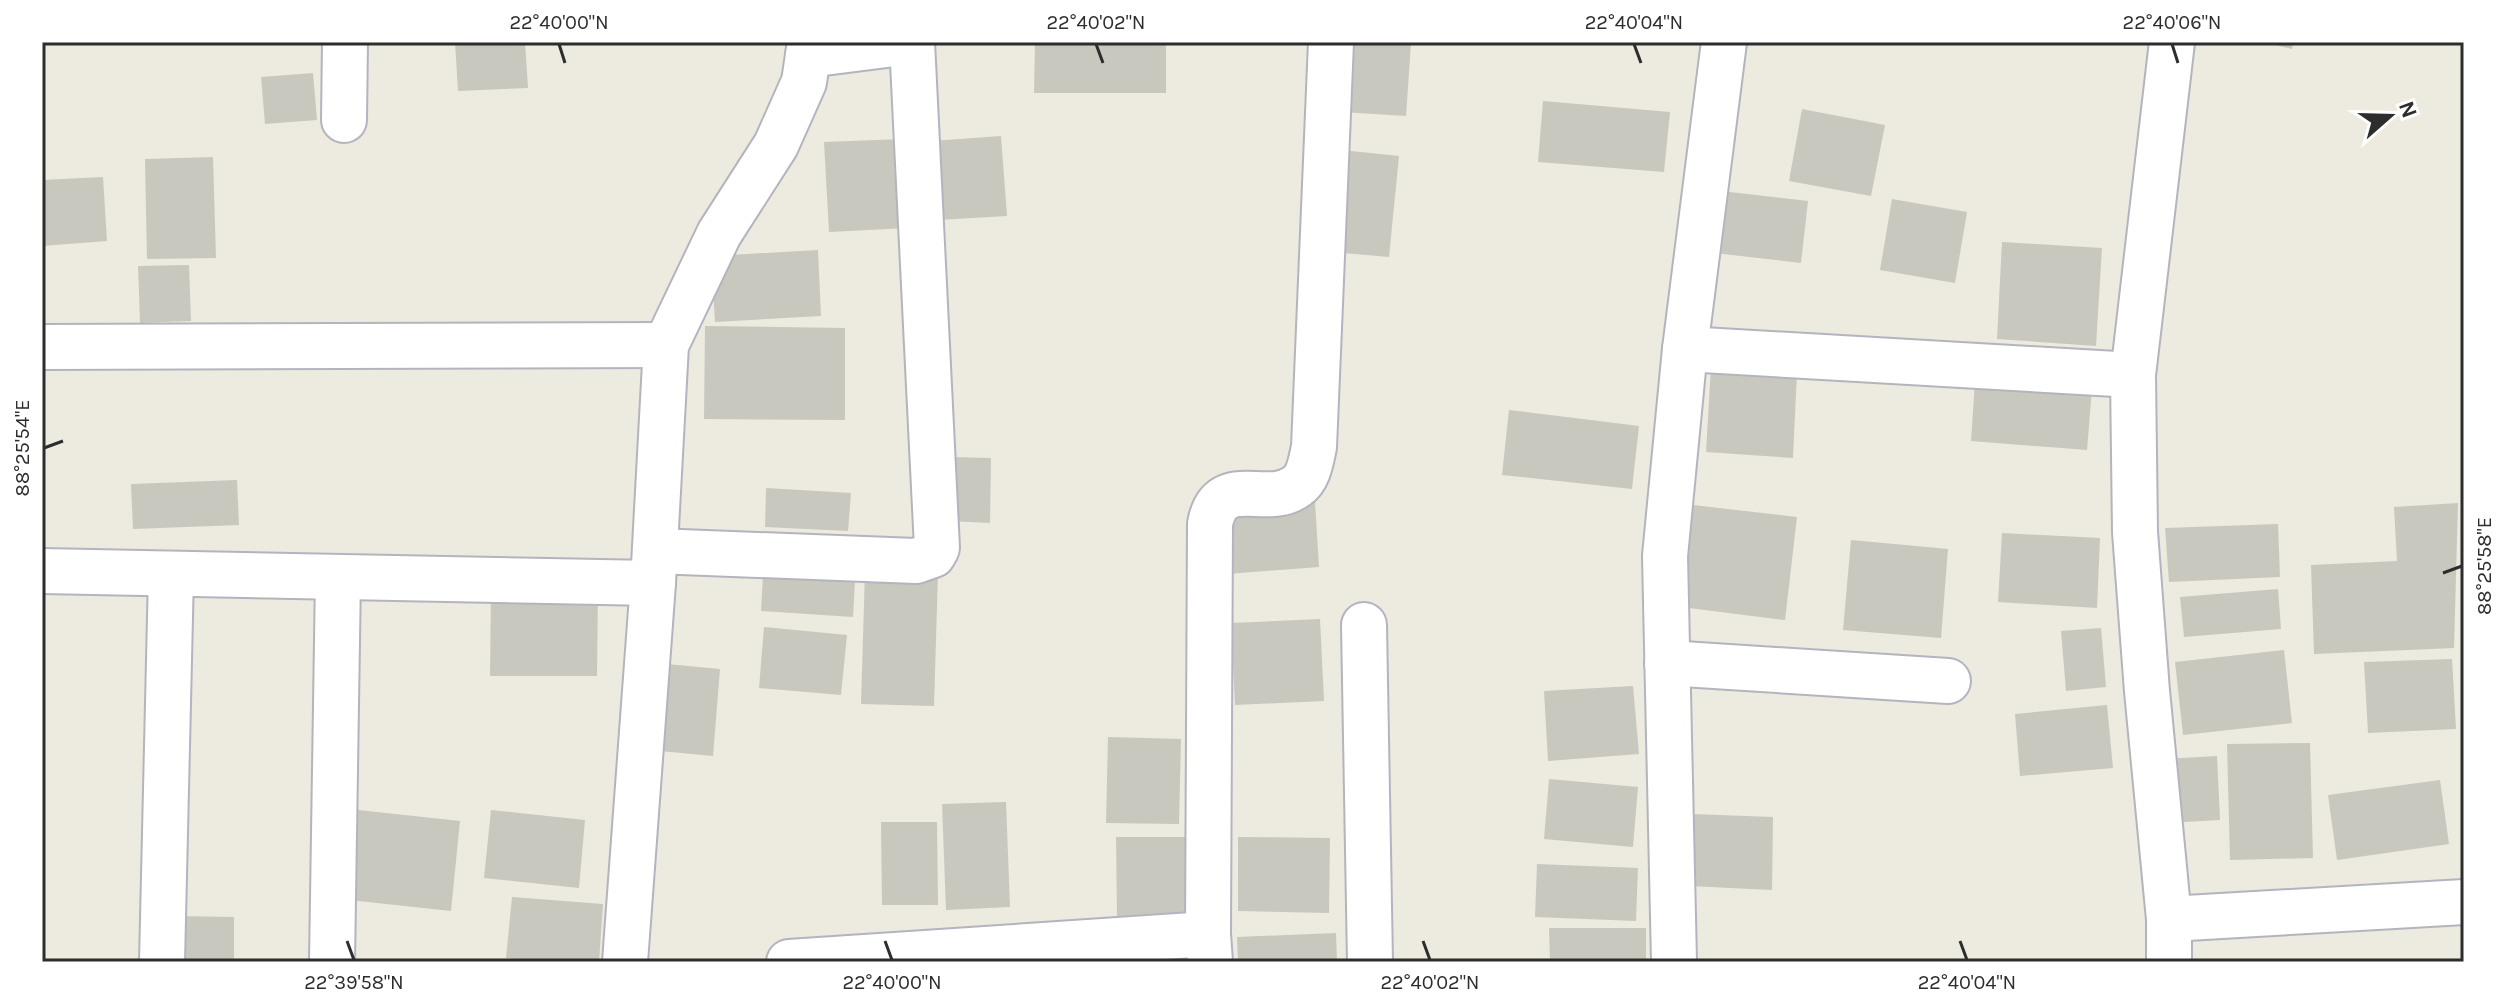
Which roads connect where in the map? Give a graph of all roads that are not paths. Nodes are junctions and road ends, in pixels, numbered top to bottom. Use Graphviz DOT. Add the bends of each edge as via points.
graph roads {
  1 [pos="345,42"];
  2 [pos="911,42"];
  3 [pos="1331,42"];
  4 [pos="1724,42"];
  5 [pos="2172,42"];
  6 [pos="809,48"];
  7 [pos="344,120"];
  8 [pos="666,345"];
  9 [pos="42,347"];
  10 [pos="1685,349"];
  11 [pos="2133,375"];
  12 [pos="654,567"];
  13 [pos="42,571"];
  14 [pos="171,574"];
  15 [pos="338,577"];
  16 [pos="1364,625"];
  17 [pos="1667,663"];
  18 [pos="1948,681"];
  19 [pos="2464,902"];
  20 [pos="2169,919"];
  21 [pos="1209,948"];
  22 [pos="162,962"];
  23 [pos="332,962"];
  24 [pos="625,962"];
  25 [pos="789,962"];
  26 [pos="1370,962"];
  27 [pos="1674,962"];
  28 [pos="2169,962"];
  1 -- 7 [label="street"];
  2 -- 6 [label="street"];
  2 -- 12 [label="street" via="937,548 916,561"];
  3 -- 21 [label="street" via="1309,470 1298,486 1283,493 1220,499 1210,524"];
  4 -- 10 [label="street"];
  5 -- 11 [label="street"];
  6 -- 8 [label="street" via="804,82 776,145 719,234"];
  8 -- 9 [label="street"];
  8 -- 12 [label="street"];
  10 -- 11 [label="street"];
  10 -- 17 [label="street" via="1665,556"];
  11 -- 20 [label="street" via="2135,532"];
  12 -- 15 [label="street"];
  12 -- 24 [label="street"];
  13 -- 14 [label="street"];
  14 -- 15 [label="street"];
  14 -- 22 [label="street"];
  15 -- 23 [label="street"];
  16 -- 26 [label="street"];
  17 -- 18 [label="street"];
  17 -- 27 [label="street"];
  19 -- 20 [label="street"];
  20 -- 28 [label="street"];
  21 -- 25 [label="street"];
}
